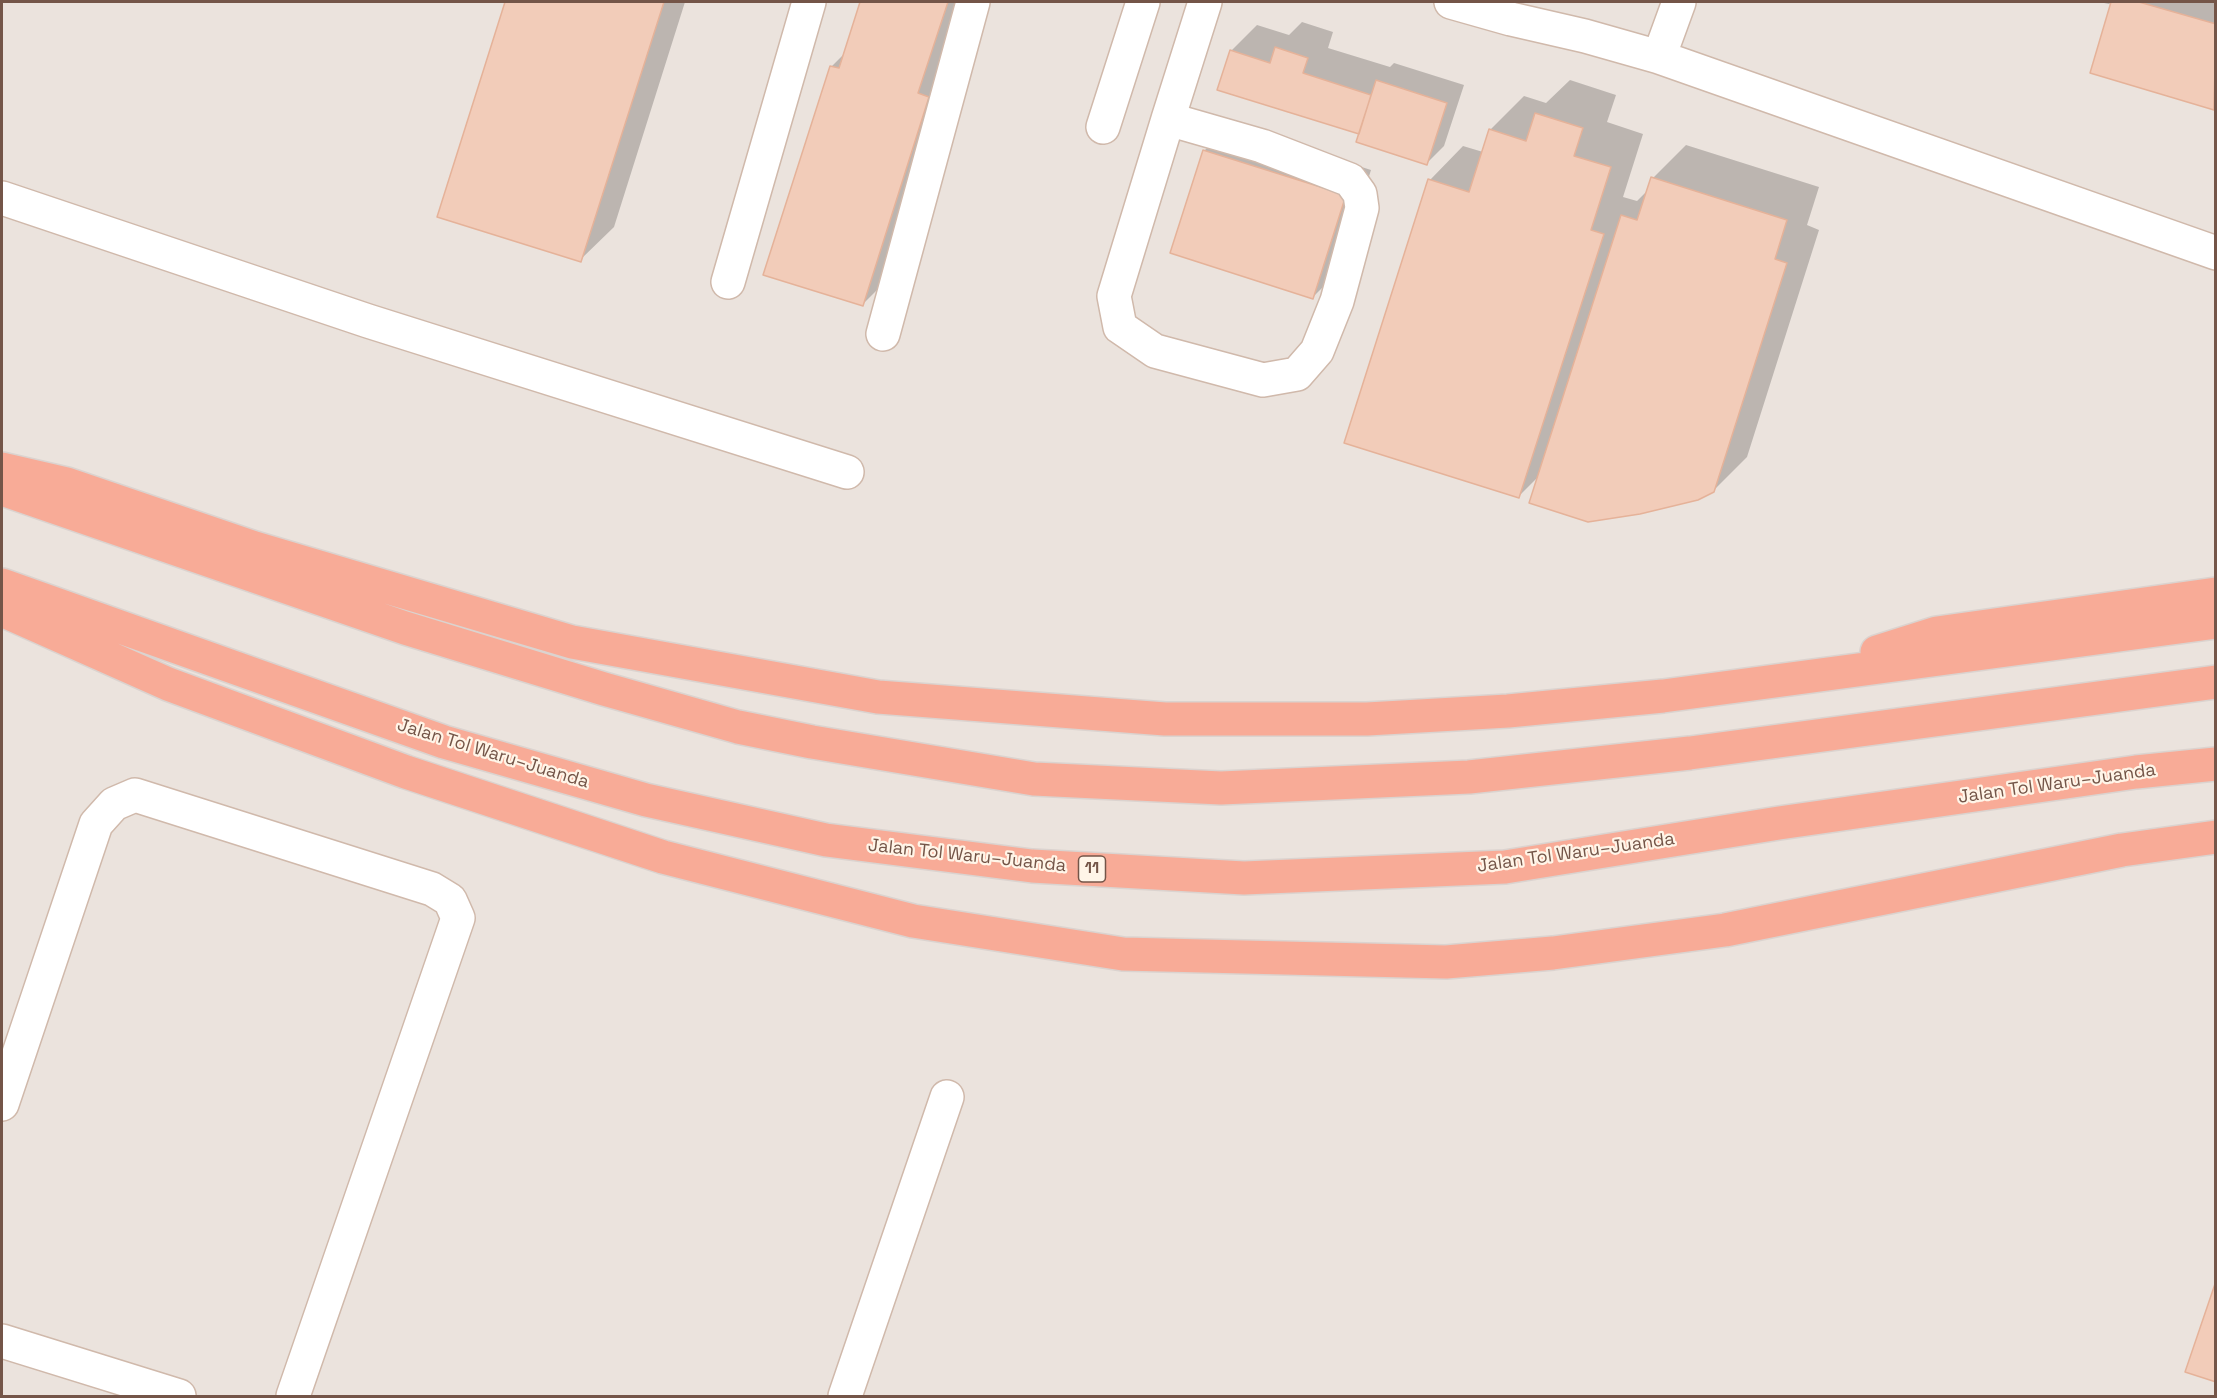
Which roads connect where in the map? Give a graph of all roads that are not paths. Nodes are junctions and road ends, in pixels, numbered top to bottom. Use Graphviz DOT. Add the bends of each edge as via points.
graph roads {
  1 [pos="809,2"];
  2 [pos="973,2"];
  3 [pos="1143,2"];
  4 [pos="1205,2"];
  5 [pos="1451,2"];
  6 [pos="1679,2"];
  7 [pos="1659,57"];
  8 [pos="1168,119"];
  9 [pos="1103,127"];
  10 [pos="2,198"];
  11 [pos="2216,253"];
  12 [pos="728,282"];
  13 [pos="883,333"];
  14 [pos="2,469"];
  15 [pos="847,472"];
  16 [pos="2,489"];
  17 [pos="2,585"];
  18 [pos="2216,594"];
  19 [pos="2,609"];
  20 [pos="2216,622"];
  21 [pos="1792,679"];
  22 [pos="2216,682"];
  23 [pos="2216,764"];
  24 [pos="2216,837"];
  25 [pos="947,1097"];
  26 [pos="2,1104"];
  27 [pos="2,1341"];
  28 [pos="179,1396"];
  29 [pos="293,1396"];
  30 [pos="845,1396"];
  1 -- 12 [label="street"];
  2 -- 13 [label="street"];
  3 -- 9 [label="street"];
  4 -- 8 [label="street"];
  5 -- 7 [label="street"];
  6 -- 7 [label="street"];
  7 -- 11 [label="street"];
  8 -- 8 [label="street" via="1114,296 1120,327 1155,351 1263,381 1297,374 1317,351 1337,301 1362,208 1360,194 1350,180 1262,146"];
  10 -- 15 [label="street" via="368,321"];
  14 -- 21 [label="highway" via="68,484 255,548 572,642 878,696 1165,719 1367,719 1508,711"];
  16 -- 22 [label="highway" via="405,628 727,724 812,742 1034,778 1221,788 1469,777 1702,752"];
  17 -- 23 [label="highway, Jalan Tol Waru–Juanda / 11" via="444,742 646,800 826,840 1032,866 1244,878 1505,867 1836,814"];
  18 -- 21 [label="highway" via="1937,633"];
  19 -- 24 [label="highway" via="168,684 406,772 663,857 913,921 1123,954 1446,962 1553,953 1725,930 2122,850"];
  20 -- 21 [label="highway"];
  25 -- 30 [label="street"];
  26 -- 29 [label="street" via="96,824 114,804 135,795 432,889 450,900 458,918"];
  27 -- 28 [label="street"];
}
